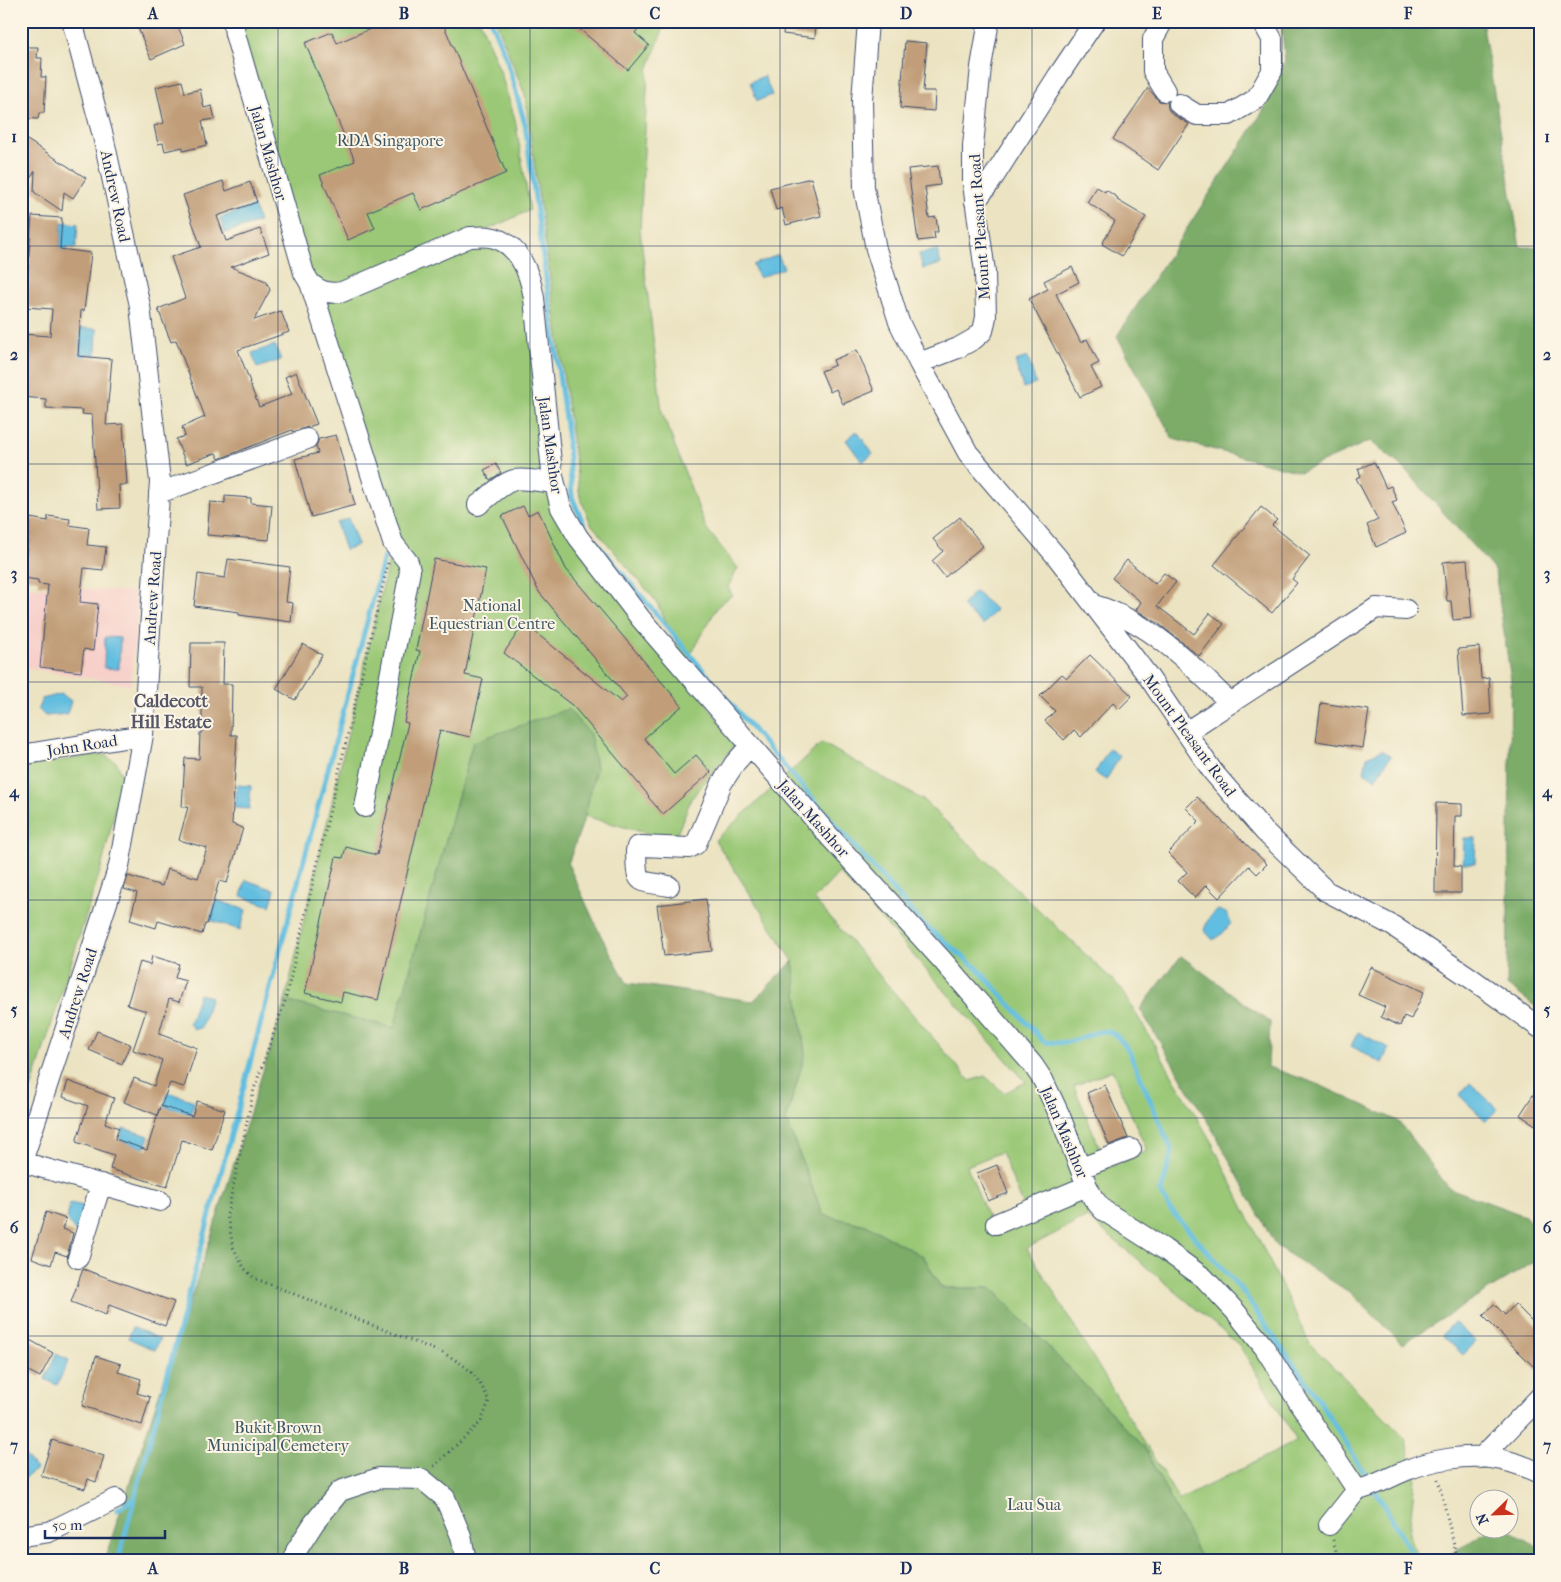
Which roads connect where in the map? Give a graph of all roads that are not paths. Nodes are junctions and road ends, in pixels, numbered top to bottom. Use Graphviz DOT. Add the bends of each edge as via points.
graph roads {
  1 [pos="72,21"];
  2 [pos="233,21"];
  3 [pos="868,21"];
  4 [pos="1095,21"];
  5 [pos="1163,21"];
  6 [pos="1262,21"];
  7 [pos="990,25"];
  8 [pos="975,202"];
  9 [pos="310,283"];
  10 [pos="919,363"];
  11 [pos="307,439"];
  12 [pos="554,483"];
  13 [pos="159,493"];
  14 [pos="478,505"];
  15 [pos="1094,605"];
  16 [pos="1406,610"];
  17 [pos="1230,704"];
  18 [pos="1186,732"];
  19 [pos="143,735"];
  20 [pos="750,746"];
  21 [pos="21,755"];
  22 [pos="365,807"];
  23 [pos="669,886"];
  24 [pos="1540,1028"];
  25 [pos="1132,1149"];
  26 [pos="22,1164"];
  27 [pos="1084,1177"];
  28 [pos="101,1184"];
  29 [pos="160,1201"];
  30 [pos="996,1224"];
  31 [pos="78,1258"];
  32 [pos="1540,1397"];
  33 [pos="1482,1458"];
  34 [pos="1540,1473"];
  35 [pos="1367,1486"];
  36 [pos="116,1499"];
  37 [pos="1329,1525"];
  38 [pos="21,1536"];
  39 [pos="294,1561"];
  40 [pos="466,1561"];
  1 -- 13 [label="street, Andrew Road" via="104,136 140,306"];
  2 -- 9 [label="street, Jalan Mashhor" via="304,273"];
  3 -- 10 [label="street, Mount Pleasant Road" via="862,100 864,188 876,249 899,322"];
  4 -- 8 [label="street"];
  5 -- 6 [label="street" via="1153,39 1153,71 1172,98 1197,115 1229,115 1256,99 1272,71 1272,39"];
  7 -- 8 [label="street, Mount Pleasant Road" via="978,91 973,146"];
  8 -- 10 [label="street, Mount Pleasant Road" via="985,272 986,317 983,331 958,348"];
  9 -- 12 [label="street, Jalan Mashhor" via="319,290 342,292 470,238 491,237 517,252 531,281 534,298"];
  9 -- 22 [label="street, Jalan Mashhor" via="393,543 408,562 409,579"];
  10 -- 15 [label="street, Mount Pleasant Road" via="968,453 1058,557"];
  11 -- 13 [label="street"];
  12 -- 14 [label="street" via="513,480"];
  12 -- 20 [label="street, Jalan Mashhor" via="561,508 593,558 640,619"];
  13 -- 19 [label="street, Andrew Road"];
  15 -- 17 [label="street" via="1140,624 1188,661"];
  15 -- 18 [label="street, Mount Pleasant Road"];
  16 -- 17 [label="street" via="1376,608"];
  17 -- 18 [label="street"];
  18 -- 24 [label="street, Mount Pleasant Road" via="1213,772 1264,831 1326,891 1393,926"];
  19 -- 21 [label="street, John Road"];
  19 -- 26 [label="street, Andrew Road" via="119,866"];
  20 -- 23 [label="street" via="722,783 696,844 689,848 637,847 638,878"];
  20 -- 27 [label="street, Jalan Mashhor" via="1033,1065 1060,1116"];
  25 -- 27 [label="street"];
  26 -- 28 [label="street"];
  27 -- 30 [label="street"];
  27 -- 35 [label="street, Jalan Mashhor" via="1093,1198 1103,1210 1204,1278 1235,1311 1264,1347 1300,1404"];
  28 -- 29 [label="street"];
  28 -- 31 [label="street"];
  32 -- 33 [label="street"];
  33 -- 34 [label="street"];
  33 -- 35 [label="street" via="1419,1465"];
  35 -- 37 [label="street"];
  36 -- 38 [label="street" via="49,1532"];
  39 -- 40 [label="street" via="296,1551 314,1523 340,1491 379,1478 422,1479 445,1498 461,1536"];
}
